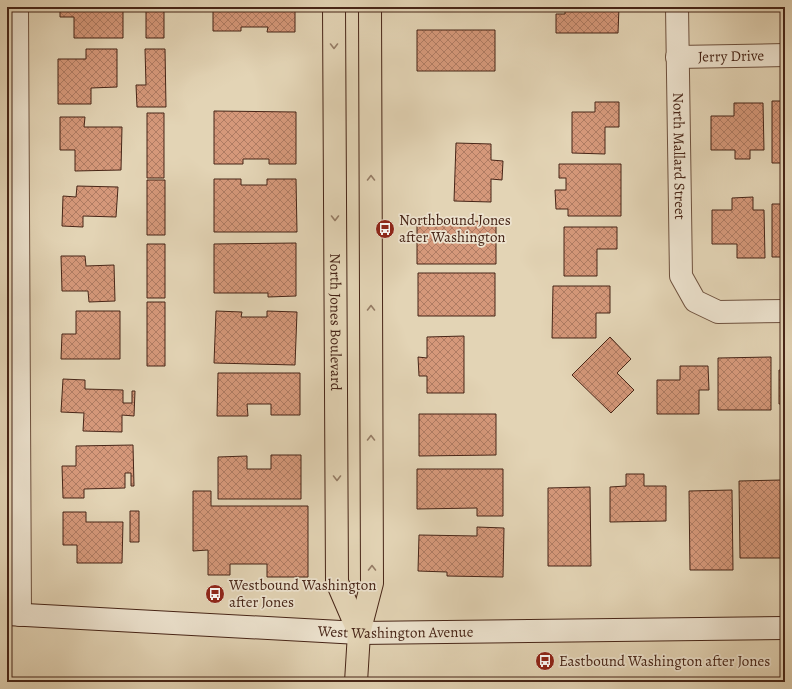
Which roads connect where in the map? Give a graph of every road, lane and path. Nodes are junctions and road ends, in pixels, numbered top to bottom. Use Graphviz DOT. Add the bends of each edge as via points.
graph roads {
  1 [pos="17,7"];
  2 [pos="334,7"];
  3 [pos="370,7"];
  4 [pos="677,7"];
  5 [pos="785,55"];
  6 [pos="678,57"];
  7 [pos="13,188"];
  8 [pos="785,312"];
  9 [pos="13,445"];
  10 [pos="13,615"];
  11 [pos="785,628"];
  12 [pos="359,633"];
  13 [pos="356,682"];
  1 -- 7 [label="street"];
  2 -- 12 [label="main road, North Jones Boulevard, one-way" via="337,582"];
  12 -- 3 [label="main road, North Jones Boulevard, one-way" via="372,583"];
  4 -- 6 [label="street, North Mallard Street"];
  5 -- 6 [label="street, Jerry Drive"];
  6 -- 8 [label="street, North Mallard Street" via="682,276 694,301 718,312"];
  7 -- 9 [label="street"];
  9 -- 10 [label="street"];
  10 -- 12 [label="street, West Washington Avenue"];
  11 -- 12 [label="street, West Washington Avenue"];
  12 -- 13 [label="main road, North Jones Boulevard"];
}
